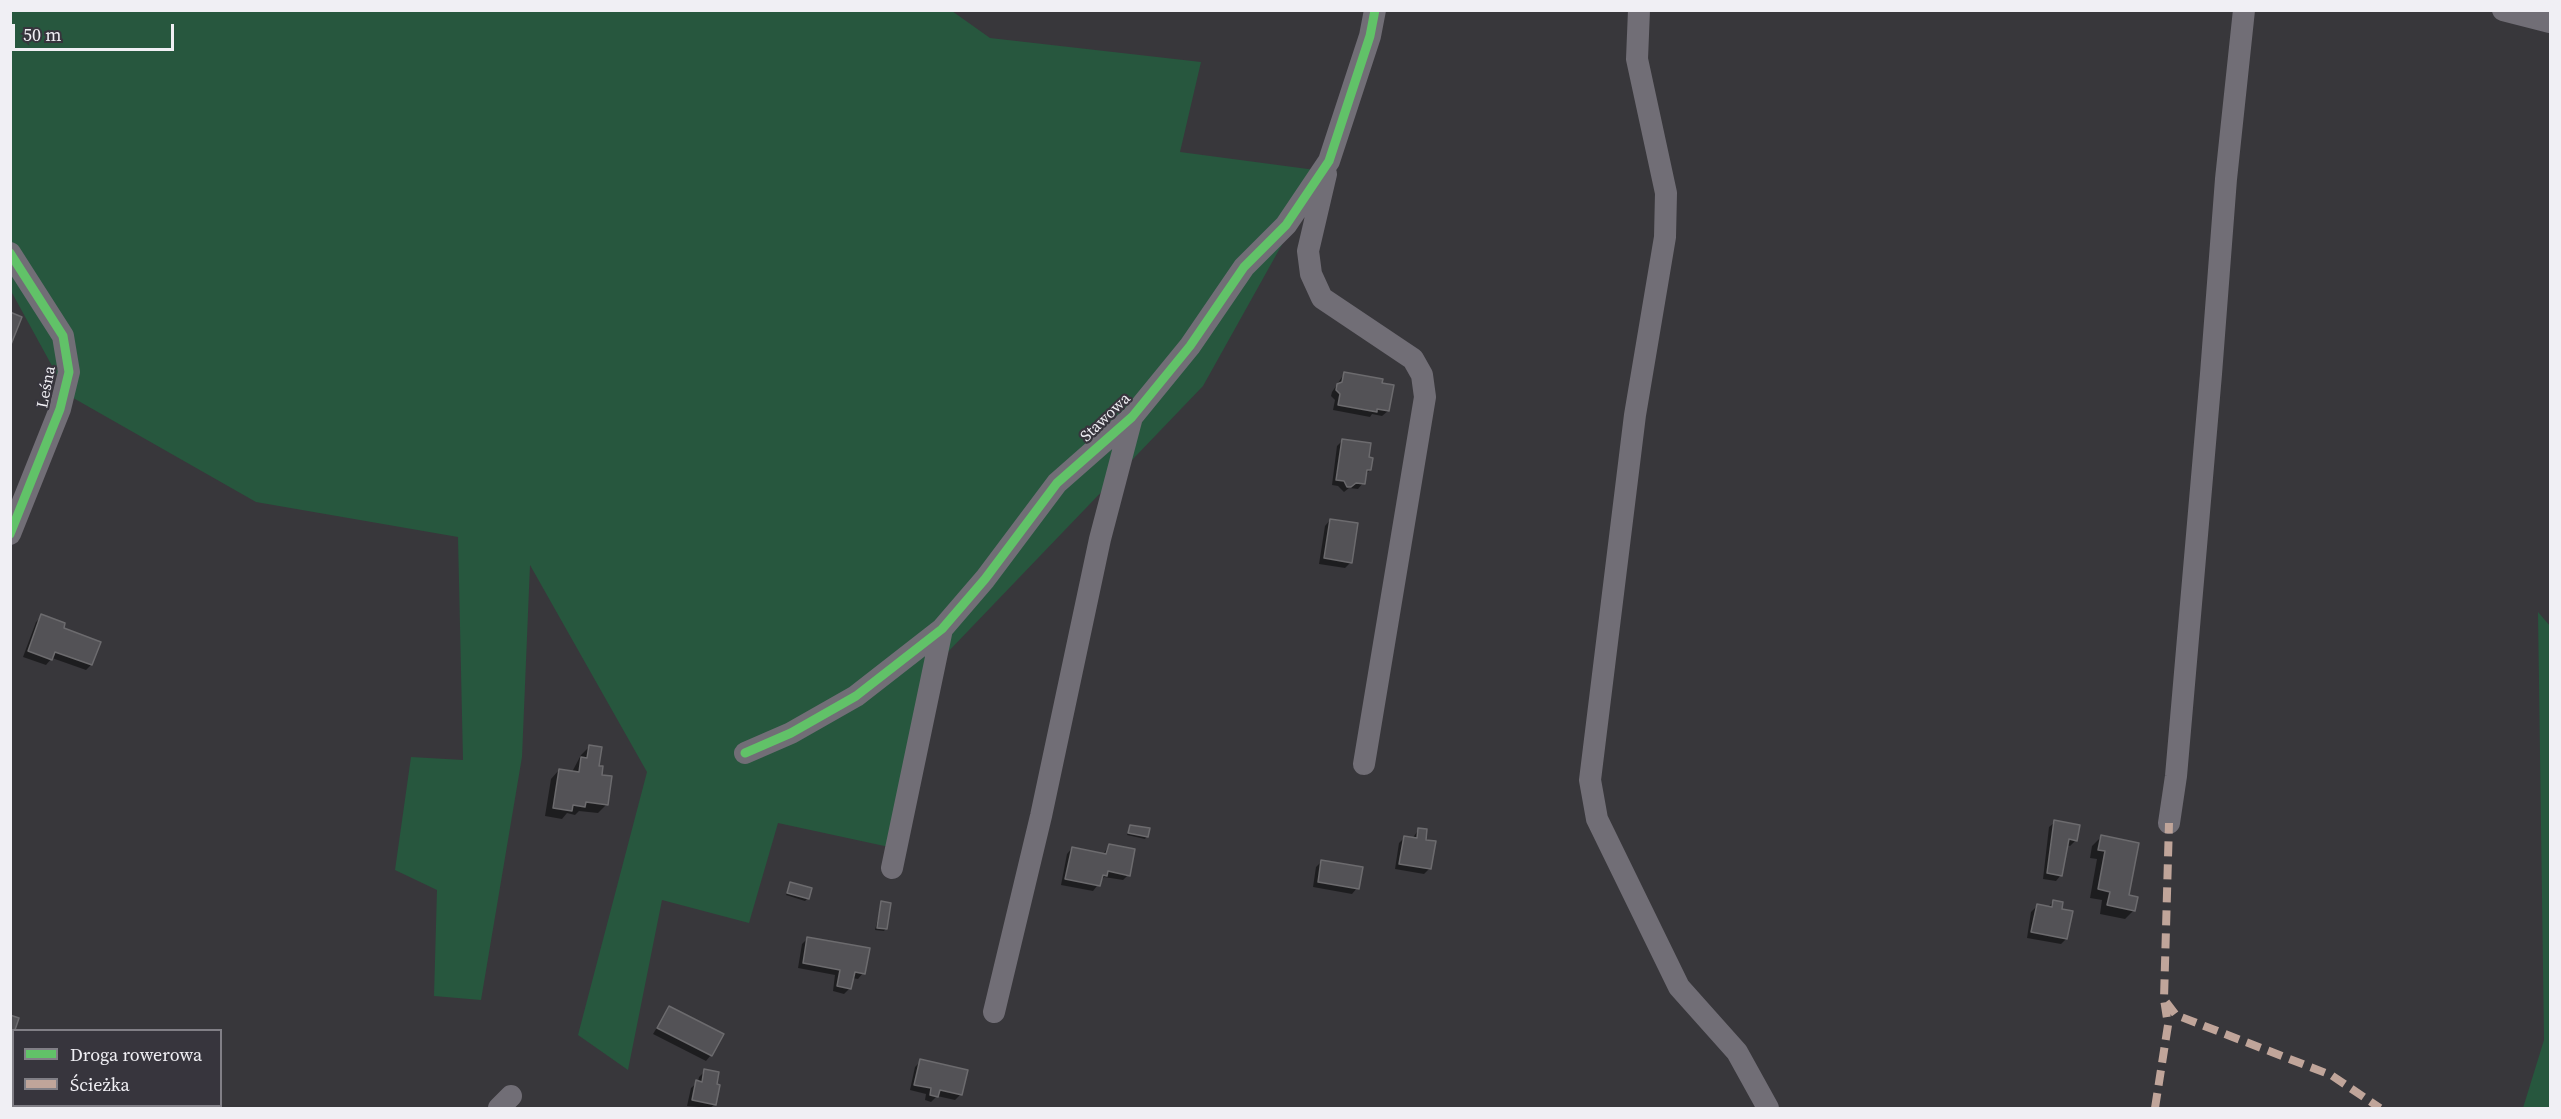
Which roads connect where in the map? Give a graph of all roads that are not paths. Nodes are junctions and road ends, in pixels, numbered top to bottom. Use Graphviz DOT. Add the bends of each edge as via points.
graph roads {
  1 [pos="1376,10"];
  2 [pos="1639,10"];
  3 [pos="2244,10"];
  4 [pos="2502,10"];
  5 [pos="2550,22"];
  6 [pos="1329,161"];
  7 [pos="10,253"];
  8 [pos="1132,417"];
  9 [pos="10,534"];
  10 [pos="942,629"];
  11 [pos="745,753"];
  12 [pos="1364,764"];
  13 [pos="2169,823"];
  14 [pos="892,868"];
  15 [pos="994,1012"];
  16 [pos="1768,1108"];
  1 -- 6 [label="street, Stawowa"];
  2 -- 16 [label="street" via="1637,59 1666,193 1665,237 1635,415 1590,780 1597,819 1679,987 1737,1052"];
  3 -- 13 [label="street"];
  4 -- 5 [label="street"];
  6 -- 8 [label="street, Stawowa" via="1286,225 1244,267 1190,346"];
  6 -- 12 [label="street" via="1308,252 1311,274 1322,298 1413,359 1422,375 1425,397"];
  7 -- 9 [label="street, Leśna" via="63,336 69,372 60,409"];
  8 -- 10 [label="street, Stawowa" via="1057,483"];
  8 -- 15 [label="street" via="1100,539 1041,816"];
  10 -- 11 [label="street, Stawowa" via="856,696 791,734"];
  10 -- 14 [label="street"];
}
